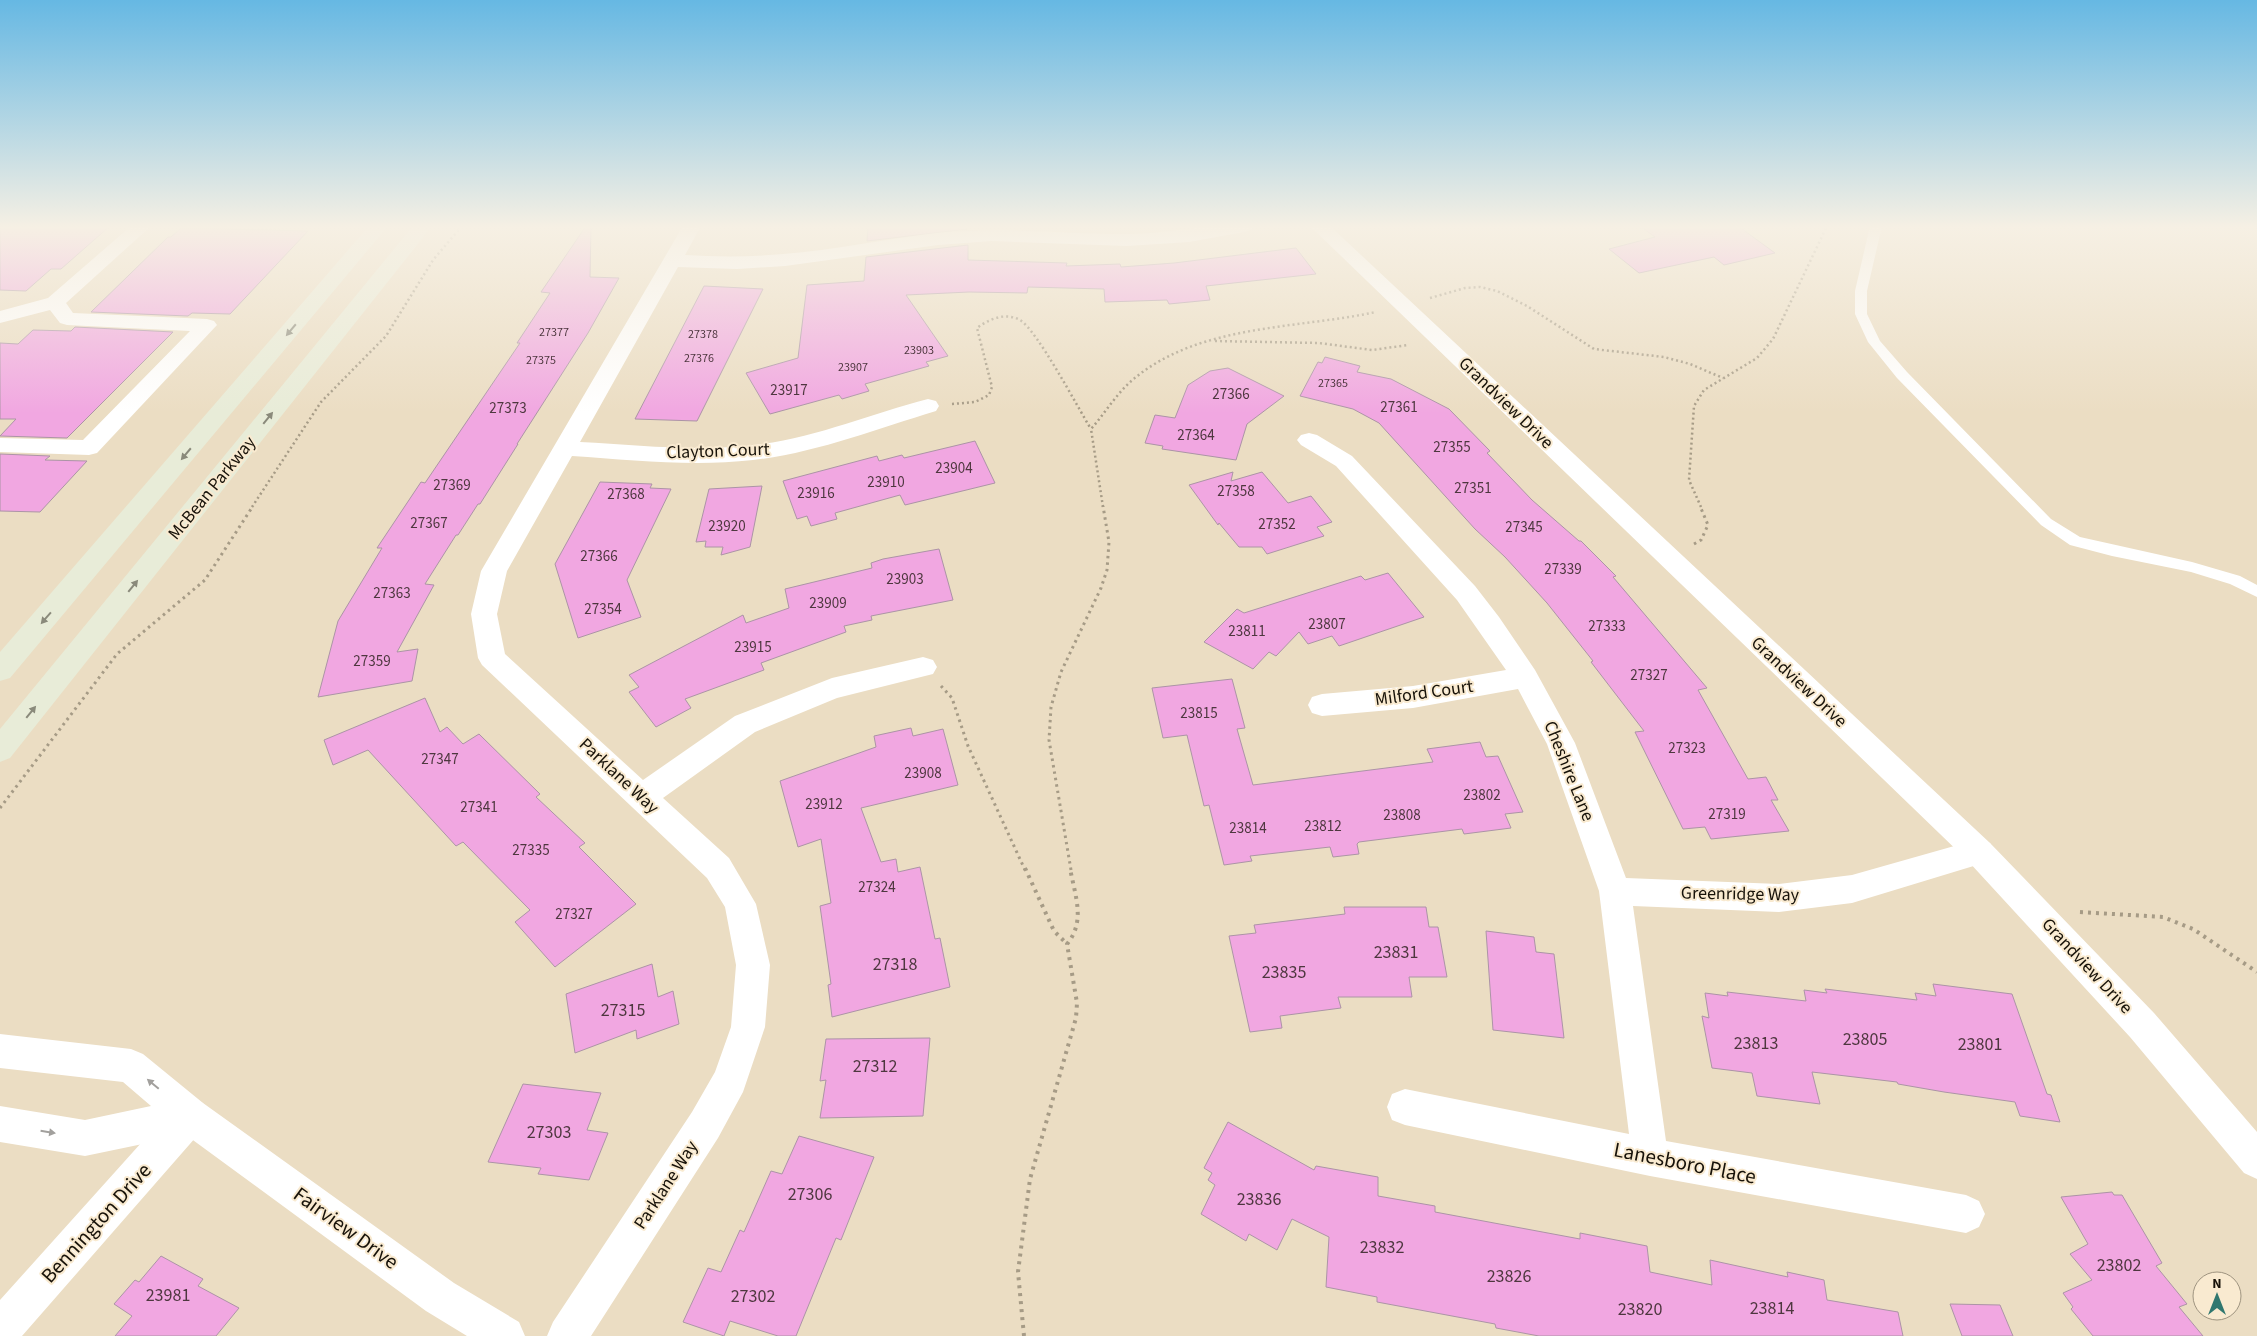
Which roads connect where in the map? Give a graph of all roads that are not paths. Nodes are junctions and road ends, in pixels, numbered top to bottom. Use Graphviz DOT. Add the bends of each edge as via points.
graph roads {
  1 [pos="71,288"];
  2 [pos="326,288"];
  3 [pos="372,288"];
  4 [pos="657,288"];
  5 [pos="1385,288"];
  6 [pos="1862,288"];
  7 [pos="56,302"];
  8 [pos="1,318"];
  9 [pos="928,406"];
  10 [pos="1309,440"];
  11 [pos="0,445"];
  12 [pos="562,448"];
  13 [pos="2257,592"];
  14 [pos="923,667"];
  15 [pos="0,671"];
  16 [pos="1525,677"];
  17 [pos="1322,705"];
  18 [pos="0,750"];
  19 [pos="642,797"];
  20 [pos="1979,852"];
  21 [pos="1616,891"];
  22 [pos="0,1051"];
  23 [pos="1405,1107"];
  24 [pos="190,1116"];
  25 [pos="0,1124"];
  26 [pos="1650,1157"];
  27 [pos="2257,1160"];
  28 [pos="1966,1214"];
  29 [pos="0,1330"];
  30 [pos="505,1336"];
  31 [pos="568,1336"];
  1 -- 7 [label="street"];
  2 -- 15 [label="main road, one-way"];
  18 -- 3 [label="main road, McBean Parkway, one-way"];
  4 -- 12 [label="street, Parklane Way"];
  5 -- 20 [label="street, Grandview Drive"];
  6 -- 13 [label="lane" via="1860,314 1874,342 1902,375 2046,522 2075,541 2192,566 2235,580"];
  7 -- 8 [label="street"];
  7 -- 11 [label="street" via="66,319 207,325 89,448"];
  9 -- 12 [label="street, Clayton Court" via="782,448 735,454 688,455"];
  10 -- 16 [label="street, Cheshire Lane" via="1344,461 1466,593"];
  12 -- 19 [label="street, Parklane Way" via="494,571 484,614 492,658"];
  14 -- 19 [label="street" via="832,689 745,724"];
  16 -- 17 [label="street, Milford Court" via="1413,697"];
  16 -- 21 [label="street, Cheshire Lane" via="1561,743"];
  19 -- 31 [label="street, Parklane Way" via="718,868 740,904 753,965 748,1027 730,1080 709,1118"];
  20 -- 21 [label="street, Greenridge Way" via="1852,889 1779,898"];
  20 -- 27 [label="street, Grandview Drive" via="2142,1025"];
  21 -- 26 [label="street, Cheshire Lane"];
  24 -- 22 [label="street, Fairview Drive, one-way" via="130,1066"];
  23 -- 26 [label="street, Lanesboro Place"];
  25 -- 24 [label="street, one-way" via="85,1138"];
  24 -- 29 [label="street, Bennington Drive"];
  24 -- 30 [label="street, Fairview Drive" via="440,1297"];
  26 -- 28 [label="street, Lanesboro Place"];
}
